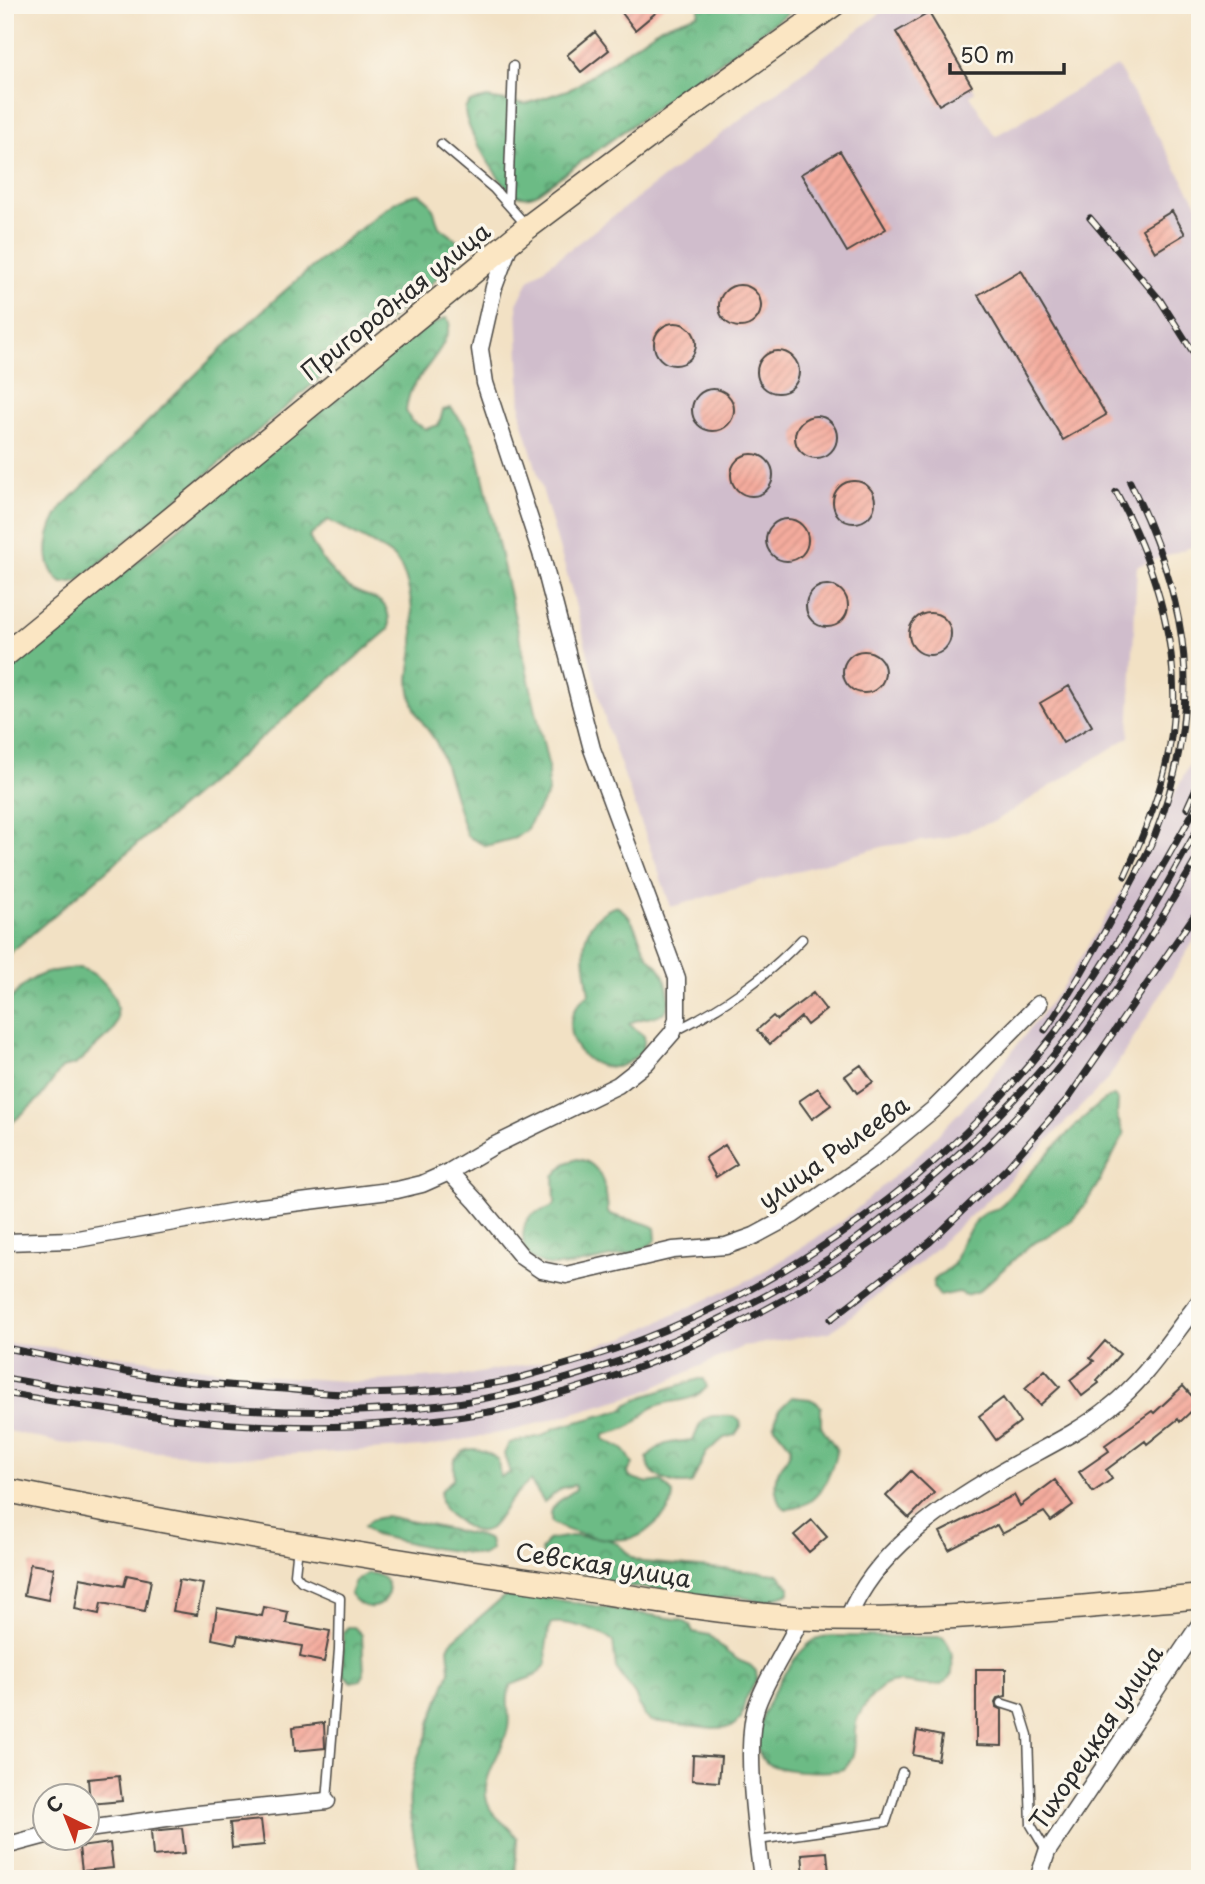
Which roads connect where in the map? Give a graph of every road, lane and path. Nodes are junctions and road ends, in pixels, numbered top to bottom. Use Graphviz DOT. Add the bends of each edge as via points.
graph roads {
  1 [pos="824,8"];
  2 [pos="513,66"];
  3 [pos="441,144"];
  4 [pos="508,203"];
  5 [pos="519,234"];
  6 [pos="5,655"];
  7 [pos="802,939"];
  8 [pos="1039,1004"];
  9 [pos="673,1032"];
  10 [pos="449,1172"];
  11 [pos="5,1242"];
  12 [pos="1200,1301"];
  13 [pos="5,1490"];
  14 [pos="299,1544"];
  15 [pos="1200,1597"];
  16 [pos="801,1618"];
  17 [pos="848,1618"];
  18 [pos="1200,1624"];
  19 [pos="1001,1703"];
  20 [pos="902,1772"];
  21 [pos="327,1801"];
  22 [pos="102,1827"];
  23 [pos="32,1839"];
  24 [pos="758,1840"];
  25 [pos="5,1846"];
  26 [pos="1047,1852"];
  27 [pos="757,1878"];
  28 [pos="1038,1879"];
  1 -- 5 [label="street, Пригородная улица"];
  2 -- 4 [label="lane"];
  3 -- 4 [label="lane"];
  4 -- 5 [label="lane"];
  5 -- 6 [label="street, Пригородная улица"];
  5 -- 9 [label="street" via="488,309 480,349 485,383 541,553 592,749 677,978"];
  7 -- 9 [label="lane" via="776,967 735,997"];
  8 -- 10 [label="street, улица Рылеева" via="935,1108 873,1158 793,1215 726,1246 673,1250 566,1275 541,1270 522,1257"];
  9 -- 10 [label="street" via="646,1063 618,1084"];
  10 -- 11 [label="street" via="397,1190 253,1208 72,1240"];
  12 -- 17 [label="street" via="1111,1406 958,1499 914,1532 873,1576"];
  13 -- 14 [label="street, Севская улица"];
  14 -- 16 [label="street, Севская улица" via="679,1605"];
  14 -- 21 [label="lane" via="295,1574 340,1598"];
  15 -- 17 [label="street, Севская улица" via="919,1618"];
  16 -- 17 [label="street, Севская улица"];
  16 -- 24 [label="street" via="763,1692 753,1723"];
  18 -- 26 [label="street, Тихорецкая улица"];
  19 -- 26 [label="lane" via="1020,1709 1028,1735 1031,1825"];
  20 -- 24 [label="lane" via="886,1822"];
  21 -- 22 [label="street"];
  23 -- 25 [label="street"];
  24 -- 27 [label="street"];
  26 -- 28 [label="street, Тихорецкая улица"];
}
